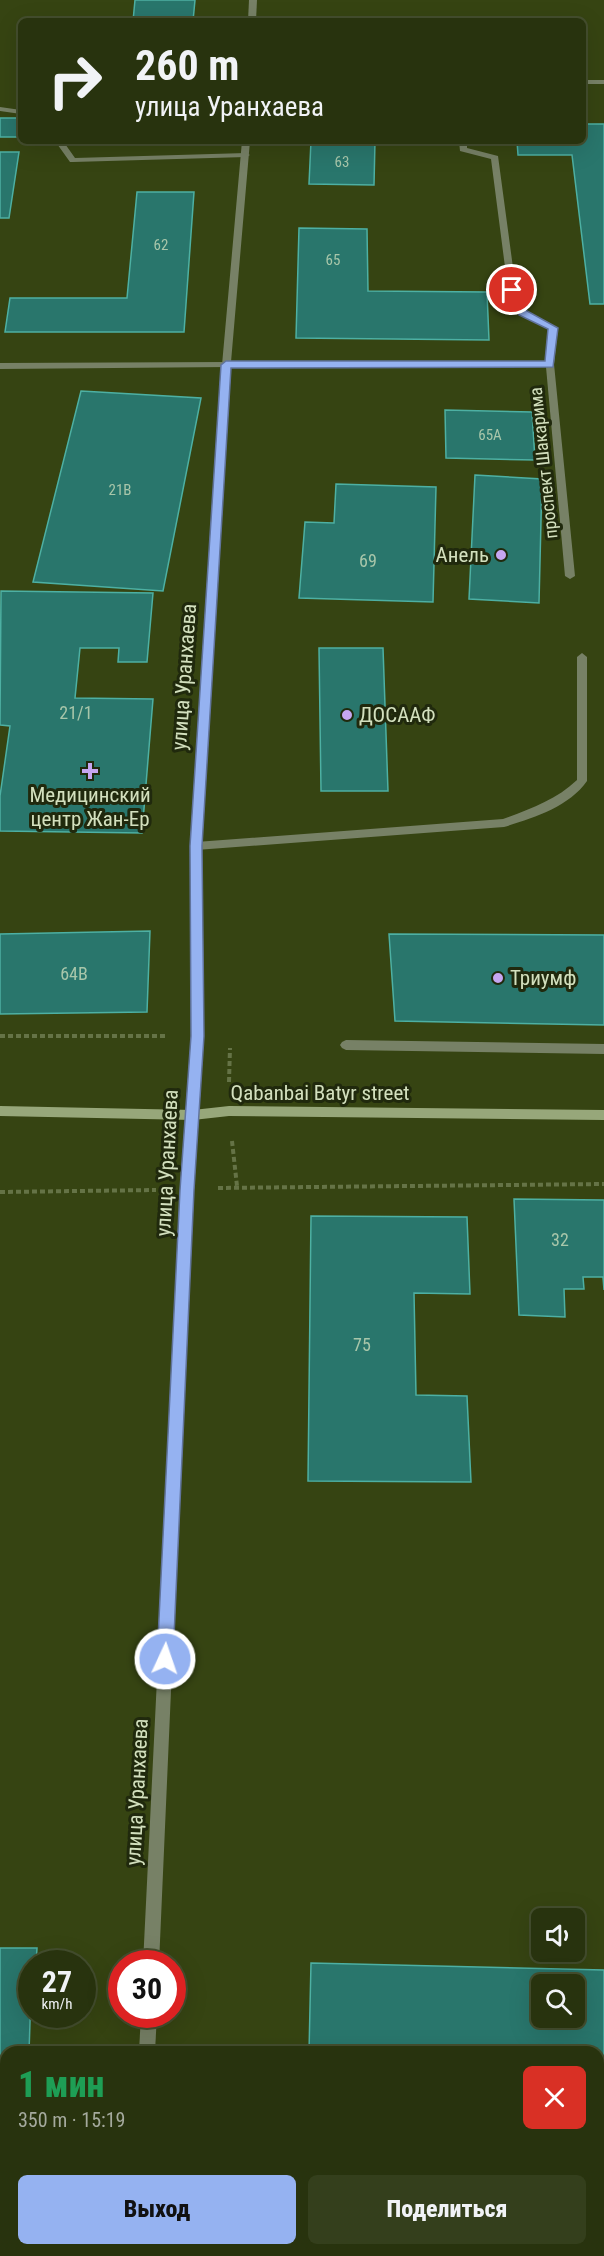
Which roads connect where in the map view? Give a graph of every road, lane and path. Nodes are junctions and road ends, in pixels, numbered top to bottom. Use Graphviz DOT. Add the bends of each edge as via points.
graph roads {
  1 [pos="253,0"];
  2 [pos="252,18"];
  3 [pos="586,82"];
  4 [pos="604,82"];
  5 [pos="0,109"];
  6 [pos="18,112"];
  7 [pos="61,144"];
  8 [pos="246,144"];
  9 [pos="463,144"];
  10 [pos="246,155"];
  11 [pos="550,364"];
  12 [pos="226,365"];
  13 [pos="0,366"];
  14 [pos="570,576"];
  15 [pos="582,657"];
  16 [pos="196,846"];
  17 [pos="0,1036"];
  18 [pos="198,1036"];
  19 [pos="346,1045"];
  20 [pos="604,1049"];
  21 [pos="0,1111"];
  22 [pos="229,1111"];
  23 [pos="192,1115"];
  24 [pos="604,1115"];
  25 [pos="604,1184"];
  26 [pos="237,1186"];
  27 [pos="187,1190"];
  28 [pos="0,1192"];
  29 [pos="152,1950"];
  30 [pos="148,2028"];
  31 [pos="147,2046"];
  1 -- 2 [label="street"];
  3 -- 4 [label="street"];
  5 -- 6 [label="street"];
  7 -- 10 [label="street" via="73,160"];
  8 -- 10 [label="street, улица Уранхаева"];
  9 -- 11 [label="street, проспект Шакарима" via="463,149 495,158 512,290 522,313 554,328"];
  10 -- 12 [label="street, улица Уранхаева"];
  11 -- 12 [label="street"];
  11 -- 14 [label="street, проспект Шакарима"];
  12 -- 13 [label="street"];
  12 -- 16 [label="street, улица Уранхаева"];
  15 -- 16 [label="street" via="582,781 569,796 549,807 504,823"];
  16 -- 18 [label="street, улица Уранхаева"];
  17 -- 18 [label="path"];
  18 -- 22 [label="path" via="231,1038"];
  18 -- 23 [label="street, улица Уранхаева"];
  19 -- 20 [label="street"];
  21 -- 23 [label="main road, Qabanbai Batyr street"];
  22 -- 23 [label="main road, Qabanbai Batyr street"];
  22 -- 24 [label="main road, Qabanbai Batyr street"];
  22 -- 26 [label="path"];
  23 -- 27 [label="street, улица Уранхаева"];
  25 -- 26 [label="path"];
  26 -- 27 [label="path"];
  27 -- 28 [label="path"];
  27 -- 29 [label="street, улица Уранхаева"];
  30 -- 31 [label="street"];
}
